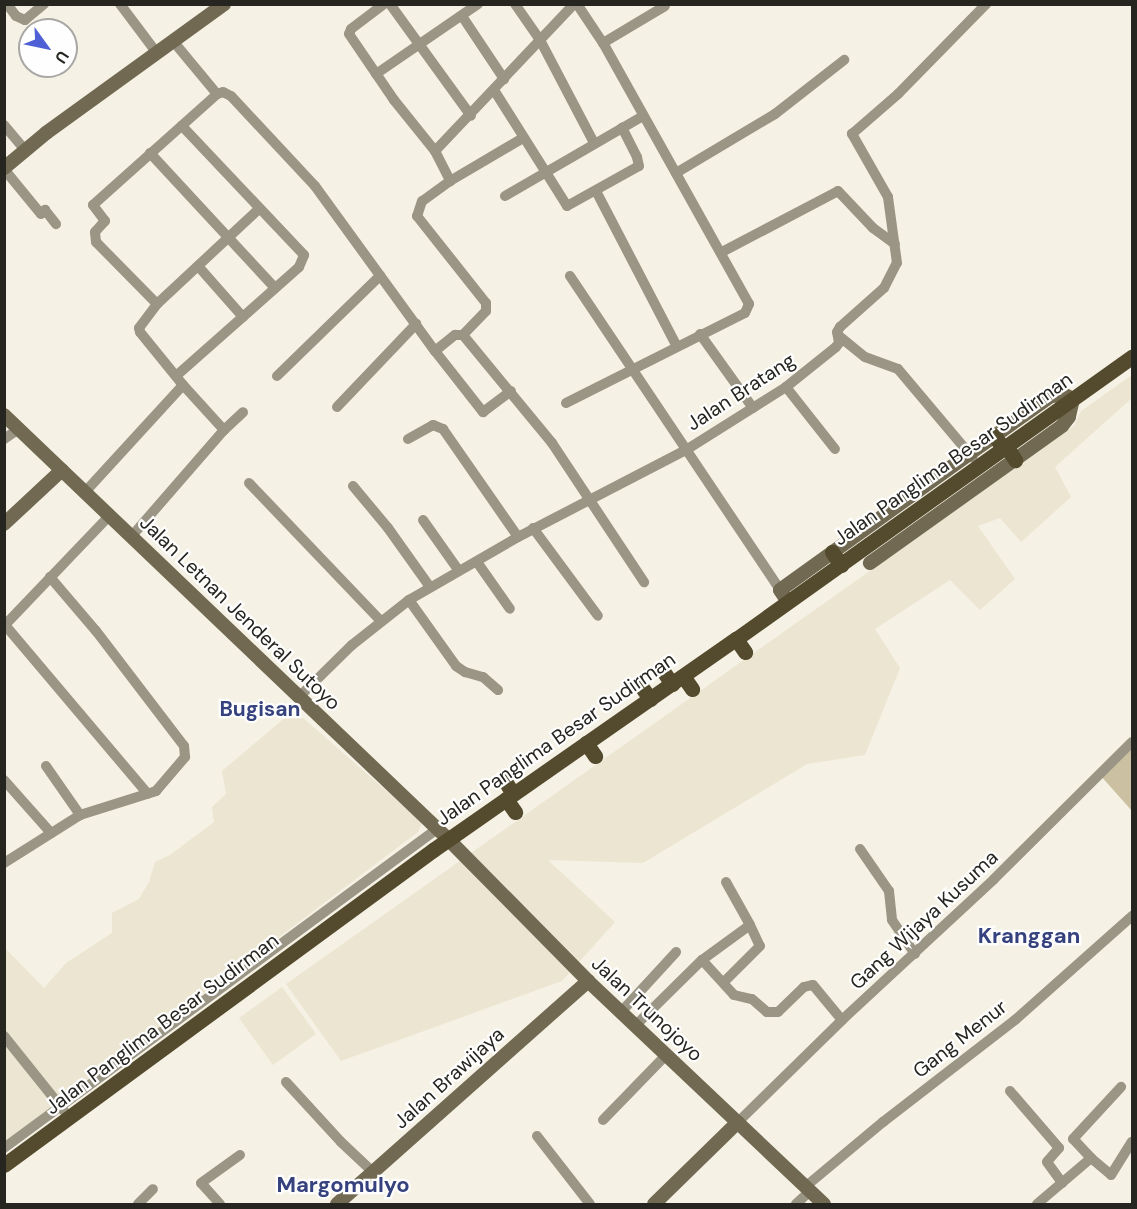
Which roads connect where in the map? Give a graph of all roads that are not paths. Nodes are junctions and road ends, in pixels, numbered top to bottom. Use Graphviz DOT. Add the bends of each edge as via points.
graph roads {
  1 [pos="7,4"];
  2 [pos="44,4"];
  3 [pos="120,4"];
  4 [pos="224,4"];
  5 [pos="384,4"];
  6 [pos="390,4"];
  7 [pos="478,4"];
  8 [pos="515,4"];
  9 [pos="576,4"];
  10 [pos="986,4"];
  11 [pos="664,6"];
  12 [pos="462,16"];
  13 [pos="173,40"];
  14 [pos="540,40"];
  15 [pos="418,43"];
  16 [pos="603,43"];
  17 [pos="156,52"];
  18 [pos="844,60"];
  19 [pos="376,74"];
  20 [pos="504,79"];
  21 [pos="494,90"];
  22 [pos="217,94"];
  23 [pos="471,116"];
  24 [pos="643,116"];
  25 [pos="4,125"];
  26 [pos="182,126"];
  27 [pos="622,128"];
  28 [pos="523,138"];
  29 [pos="594,143"];
  30 [pos="25,150"];
  31 [pos="435,152"];
  32 [pos="150,153"];
  33 [pos="4,168"];
  34 [pos="546,172"];
  35 [pos="676,173"];
  36 [pos="450,181"];
  37 [pos="596,192"];
  38 [pos="505,196"];
  39 [pos="259,209"];
  40 [pos="56,224"];
  41 [pos="229,238"];
  42 [pos="895,244"];
  43 [pos="722,252"];
  44 [pos="198,266"];
  45 [pos="380,276"];
  46 [pos="570,276"];
  47 [pos="275,288"];
  48 [pos="157,304"];
  49 [pos="243,317"];
  50 [pos="416,324"];
  51 [pos="463,334"];
  52 [pos="700,334"];
  53 [pos="839,336"];
  54 [pos="676,345"];
  55 [pos="435,351"];
  56 [pos="1128,360"];
  57 [pos="632,368"];
  58 [pos="277,376"];
  59 [pos="179,381"];
  60 [pos="786,387"];
  61 [pos="511,391"];
  62 [pos="1073,399"];
  63 [pos="566,403"];
  64 [pos="337,407"];
  65 [pos="753,408"];
  66 [pos="243,412"];
  67 [pos="4,415"];
  68 [pos="19,429"];
  69 [pos="224,430"];
  70 [pos="4,439"];
  71 [pos="408,439"];
  72 [pos="1001,444"];
  73 [pos="835,449"];
  74 [pos="686,450"];
  75 [pos="974,460"];
  76 [pos="1015,460"];
  77 [pos="62,470"];
  78 [pos="249,483"];
  79 [pos="353,486"];
  80 [pos="85,492"];
  81 [pos="591,499"];
  82 [pos="110,516"];
  83 [pos="423,520"];
  84 [pos="4,524"];
  85 [pos="534,528"];
  86 [pos="131,537"];
  87 [pos="518,537"];
  88 [pos="477,561"];
  89 [pos="870,563"];
  90 [pos="459,571"];
  91 [pos="50,577"];
  92 [pos="644,582"];
  93 [pos="430,587"];
  94 [pos="784,596"];
  95 [pos="409,600"];
  96 [pos="510,609"];
  97 [pos="598,616"];
  98 [pos="381,621"];
  99 [pos="5,626"];
  100 [pos="498,690"];
  101 [pos="299,697"];
  102 [pos="1132,742"];
  103 [pos="46,766"];
  104 [pos="4,780"];
  105 [pos="148,794"];
  106 [pos="80,815"];
  107 [pos="51,833"];
  108 [pos="442,834"];
  109 [pos="860,849"];
  110 [pos="6,858"];
  111 [pos="726,882"];
  112 [pos="1132,916"];
  113 [pos="750,925"];
  114 [pos="676,952"];
  115 [pos="915,954"];
  116 [pos="702,960"];
  117 [pos="588,981"];
  118 [pos="724,982"];
  119 [pos="622,1011"];
  120 [pos="842,1020"];
  121 [pos="637,1024"];
  122 [pos="4,1036"];
  123 [pos="667,1054"];
  124 [pos="286,1082"];
  125 [pos="1121,1087"];
  126 [pos="1010,1091"];
  127 [pos="65,1112"];
  128 [pos="603,1120"];
  129 [pos="738,1122"];
  130 [pos="537,1136"];
  131 [pos="1132,1142"];
  132 [pos="4,1148"];
  133 [pos="240,1155"];
  134 [pos="1091,1158"];
  135 [pos="6,1166"];
  136 [pos="372,1172"];
  137 [pos="1062,1182"];
  138 [pos="808,1189"];
  139 [pos="153,1190"];
  140 [pos="138,1204"];
  141 [pos="220,1204"];
  142 [pos="337,1204"];
  143 [pos="590,1204"];
  144 [pos="654,1204"];
  145 [pos="796,1204"];
  146 [pos="824,1204"];
  147 [pos="1037,1204"];
  1 -- 2 [label="street" via="25,20"];
  3 -- 17 [label="street"];
  4 -- 13 [label="main road"];
  5 -- 19 [label="street" via="349,34"];
  6 -- 15 [label="street"];
  7 -- 12 [label="street"];
  8 -- 14 [label="street"];
  9 -- 14 [label="street"];
  9 -- 16 [label="street"];
  10 -- 42 [label="street, Jalan Bratang" via="852,135 888,197"];
  11 -- 16 [label="street"];
  12 -- 15 [label="street"];
  12 -- 20 [label="street"];
  13 -- 17 [label="main road"];
  13 -- 22 [label="street"];
  14 -- 20 [label="street"];
  14 -- 29 [label="street"];
  15 -- 19 [label="street"];
  15 -- 23 [label="street"];
  16 -- 24 [label="street"];
  17 -- 30 [label="main road"];
  18 -- 35 [label="street" via="776,114"];
  19 -- 31 [label="street"];
  20 -- 21 [label="street"];
  21 -- 23 [label="street"];
  21 -- 28 [label="street"];
  22 -- 26 [label="street"];
  22 -- 45 [label="street" via="231,96 315,186"];
  23 -- 31 [label="street"];
  24 -- 27 [label="street"];
  24 -- 35 [label="street"];
  25 -- 30 [label="street"];
  26 -- 32 [label="street"];
  26 -- 39 [label="street"];
  27 -- 29 [label="street"];
  27 -- 37 [label="street" via="640,164"];
  28 -- 34 [label="street"];
  28 -- 36 [label="street"];
  29 -- 34 [label="street"];
  30 -- 33 [label="main road"];
  31 -- 36 [label="street"];
  32 -- 41 [label="street"];
  32 -- 48 [label="street" via="95,202 93,208 105,221 94,237"];
  33 -- 40 [label="street" via="41,214 45,210"];
  34 -- 37 [label="street" via="567,206"];
  34 -- 38 [label="street"];
  35 -- 43 [label="street"];
  36 -- 51 [label="street" via="422,201 417,216 486,303 486,311"];
  37 -- 54 [label="street"];
  39 -- 41 [label="street"];
  39 -- 47 [label="street" via="304,255 299,267"];
  41 -- 44 [label="street"];
  41 -- 47 [label="street"];
  42 -- 43 [label="street" via="873,228 838,191"];
  42 -- 53 [label="street, Jalan Bratang" via="897,263 884,288 842,324"];
  43 -- 52 [label="street" via="748,309"];
  44 -- 48 [label="street"];
  44 -- 49 [label="street"];
  45 -- 50 [label="street"];
  45 -- 58 [label="street"];
  46 -- 57 [label="street"];
  47 -- 49 [label="street"];
  48 -- 59 [label="street" via="141,323 140,332"];
  49 -- 59 [label="street"];
  50 -- 55 [label="street"];
  50 -- 64 [label="street"];
  51 -- 55 [label="street" via="455,334"];
  51 -- 61 [label="street"];
  52 -- 54 [label="street"];
  52 -- 65 [label="street"];
  53 -- 60 [label="street, Jalan Bratang" via="838,346"];
  53 -- 75 [label="street" via="870,360 898,369"];
  54 -- 57 [label="street"];
  55 -- 61 [label="street" via="483,412"];
  56 -- 62 [label="main road, Jalan Panglima Besar Sudirman"];
  57 -- 63 [label="street"];
  57 -- 74 [label="street"];
  59 -- 69 [label="street"];
  59 -- 80 [label="street"];
  60 -- 65 [label="street, Jalan Bratang"];
  60 -- 73 [label="street"];
  61 -- 81 [label="street"];
  62 -- 72 [label="main road, Jalan Panglima Besar Sudirman"];
  62 -- 76 [label="main road" via="1067,421"];
  65 -- 74 [label="street, Jalan Bratang"];
  66 -- 69 [label="street"];
  67 -- 68 [label="main road, Jalan Letnan Jenderal Sutoyo"];
  68 -- 70 [label="street"];
  68 -- 77 [label="main road, Jalan Letnan Jenderal Sutoyo"];
  69 -- 86 [label="street"];
  71 -- 87 [label="street" via="433,425 443,429"];
  72 -- 75 [label="main road, Jalan Panglima Besar Sudirman"];
  72 -- 76 [label="main road"];
  74 -- 81 [label="street, Jalan Bratang"];
  74 -- 94 [label="street"];
  75 -- 94 [label="main road, Jalan Panglima Besar Sudirman"];
  76 -- 89 [label="main road"];
  77 -- 80 [label="main road, Jalan Letnan Jenderal Sutoyo"];
  77 -- 84 [label="main road"];
  78 -- 98 [label="street"];
  79 -- 93 [label="street"];
  80 -- 82 [label="main road, Jalan Letnan Jenderal Sutoyo"];
  81 -- 85 [label="street, Jalan Bratang"];
  81 -- 92 [label="street"];
  82 -- 86 [label="main road, Jalan Letnan Jenderal Sutoyo"];
  82 -- 91 [label="street"];
  83 -- 90 [label="street"];
  85 -- 87 [label="street, Jalan Bratang"];
  85 -- 97 [label="street"];
  86 -- 101 [label="main road, Jalan Letnan Jenderal Sutoyo"];
  87 -- 88 [label="street, Jalan Bratang"];
  88 -- 90 [label="street, Jalan Bratang"];
  88 -- 96 [label="street"];
  90 -- 93 [label="street, Jalan Bratang"];
  91 -- 99 [label="street"];
  91 -- 105 [label="street" via="184,746 185,757 163,785"];
  93 -- 95 [label="street, Jalan Bratang"];
  94 -- 108 [label="main road, Jalan Panglima Besar Sudirman" via="741,645 646,693 590,750"];
  95 -- 98 [label="street, Jalan Bratang"];
  95 -- 100 [label="street" via="456,666 483,677"];
  98 -- 101 [label="street, Jalan Bratang"];
  99 -- 105 [label="street"];
  101 -- 108 [label="main road, Jalan Letnan Jenderal Sutoyo"];
  102 -- 115 [label="street, Gang Wijaya Kusuma"];
  103 -- 106 [label="street"];
  104 -- 107 [label="street"];
  105 -- 106 [label="street"];
  106 -- 107 [label="street"];
  107 -- 110 [label="street"];
  108 -- 117 [label="main road, Jalan Trunojoyo"];
  108 -- 127 [label="main road, Jalan Panglima Besar Sudirman"];
  109 -- 115 [label="street" via="889,891 892,920"];
  111 -- 113 [label="street"];
  112 -- 138 [label="street, Gang Menur" via="1015,1020 883,1122"];
  113 -- 116 [label="street"];
  113 -- 118 [label="street" via="760,946"];
  114 -- 119 [label="street"];
  115 -- 120 [label="street, Gang Wijaya Kusuma"];
  116 -- 118 [label="street"];
  116 -- 121 [label="street"];
  117 -- 119 [label="main road, Jalan Trunojoyo"];
  117 -- 136 [label="main road, Jalan Brawijaya"];
  118 -- 120 [label="street" via="737,997 752,999 771,1013 778,1012 804,987 813,985"];
  119 -- 121 [label="main road, Jalan Trunojoyo"];
  120 -- 129 [label="street, Gang Wijaya Kusuma"];
  121 -- 123 [label="main road, Jalan Trunojoyo"];
  122 -- 127 [label="street"];
  123 -- 128 [label="street"];
  123 -- 129 [label="main road, Jalan Trunojoyo"];
  124 -- 136 [label="street"];
  125 -- 134 [label="street" via="1073,1139"];
  126 -- 137 [label="street" via="1059,1148 1047,1162"];
  127 -- 132 [label="street"];
  127 -- 135 [label="main road, Jalan Panglima Besar Sudirman"];
  129 -- 138 [label="main road, Jalan Trunojoyo"];
  129 -- 144 [label="main road"];
  130 -- 143 [label="street"];
  131 -- 134 [label="street" via="1111,1175"];
  133 -- 141 [label="street" via="201,1183"];
  134 -- 137 [label="street"];
  136 -- 142 [label="main road, Jalan Brawijaya"];
  137 -- 147 [label="street"];
  138 -- 145 [label="street, Gang Menur"];
  138 -- 146 [label="main road, Jalan Trunojoyo"];
  139 -- 140 [label="street"];
}
